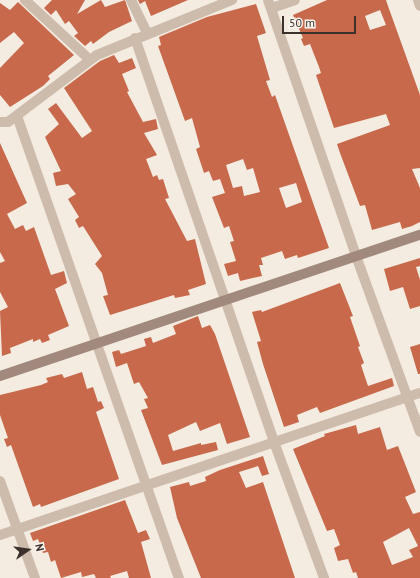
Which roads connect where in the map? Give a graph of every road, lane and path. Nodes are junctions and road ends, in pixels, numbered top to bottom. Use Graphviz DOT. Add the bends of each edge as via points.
graph roads {
  1 [pos="25,0"];
  2 [pos="131,0"];
  3 [pos="232,0"];
  4 [pos="294,0"];
  5 [pos="418,0"];
  6 [pos="270,4"];
  7 [pos="420,6"];
  8 [pos="147,34"];
  9 [pos="135,38"];
  10 [pos="90,60"];
  11 [pos="16,116"];
  12 [pos="0,122"];
  13 [pos="420,235"];
  14 [pos="356,256"];
  15 [pos="226,301"];
  16 [pos="97,345"];
  17 [pos="0,376"];
  18 [pos="420,393"];
  19 [pos="407,397"];
  20 [pos="420,432"];
  21 [pos="274,442"];
  22 [pos="0,481"];
  23 [pos="146,484"];
  24 [pos="18,529"];
  25 [pos="0,535"];
  26 [pos="35,578"];
  27 [pos="179,578"];
  28 [pos="324,578"];
  1 -- 10 [label="street"];
  2 -- 8 [label="street"];
  3 -- 8 [label="street"];
  4 -- 6 [label="street"];
  5 -- 7 [label="street"];
  6 -- 14 [label="street"];
  8 -- 9 [label="street"];
  9 -- 10 [label="street"];
  9 -- 15 [label="street"];
  10 -- 11 [label="street"];
  11 -- 12 [label="street" via="8,122"];
  11 -- 16 [label="street"];
  13 -- 14 [label="main road"];
  14 -- 15 [label="main road"];
  14 -- 19 [label="street"];
  15 -- 16 [label="main road"];
  15 -- 21 [label="street"];
  16 -- 17 [label="main road"];
  16 -- 23 [label="street"];
  18 -- 19 [label="street"];
  19 -- 20 [label="street"];
  19 -- 21 [label="street"];
  21 -- 23 [label="street"];
  21 -- 28 [label="street"];
  22 -- 24 [label="street"];
  23 -- 24 [label="street"];
  23 -- 27 [label="street"];
  24 -- 25 [label="street"];
  24 -- 26 [label="street"];
}
